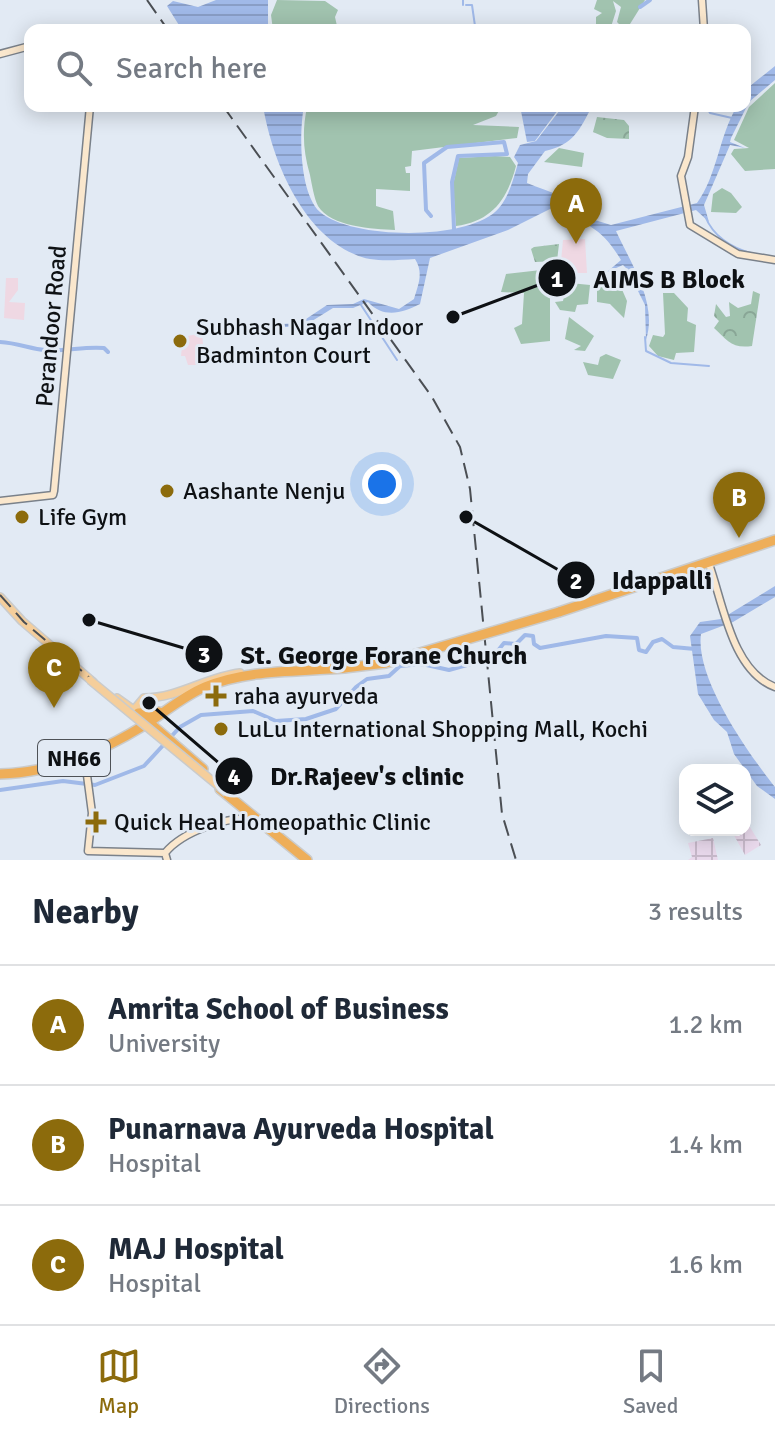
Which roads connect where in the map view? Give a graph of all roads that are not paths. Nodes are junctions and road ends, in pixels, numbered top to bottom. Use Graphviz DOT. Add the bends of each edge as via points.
graph roads {
  1 [pos="702,0"];
  2 [pos="704,24"];
  3 [pos="24,48"];
  4 [pos="0,54"];
  5 [pos="89,112"];
  6 [pos="694,112"];
  7 [pos="775,260"];
  8 [pos="0,501"];
  9 [pos="775,540"];
  10 [pos="709,564"];
  11 [pos="0,595"];
  12 [pos="266,672"];
  13 [pos="91,679"];
  14 [pos="217,680"];
  15 [pos="775,687"];
  16 [pos="160,713"];
  17 [pos="142,723"];
  18 [pos="85,760"];
  19 [pos="0,772"];
  20 [pos="228,792"];
  21 [pos="247,815"];
  22 [pos="166,857"];
  23 [pos="307,859"];
  1 -- 2 [label="main road"];
  3 -- 4 [label="main road"];
  5 -- 8 [label="main road, Perandoor Road" via="53,495"];
  6 -- 7 [label="main road" via="681,176 693,229 738,254"];
  9 -- 10 [label="highway, NH66"];
  10 -- 12 [label="highway, NH66, bridge" via="386,663"];
  10 -- 15 [label="main road" via="744,663"];
  11 -- 13 [label="main road"];
  12 -- 14 [label="highway, NH66"];
  12 -- 16 [label="highway, NH66" via="222,680"];
  13 -- 17 [label="main road"];
  13 -- 20 [label="main road, bridge"];
  14 -- 16 [label="highway, NH66"];
  14 -- 17 [label="main road" via="174,696 144,698"];
  16 -- 17 [label="highway, NH66"];
  17 -- 19 [label="highway, NH66" via="84,754"];
  17 -- 19 [label="highway, NH66" via="74,760 41,770"];
  17 -- 20 [label="highway"];
  18 -- 22 [label="main road" via="91,794 88,851"];
  20 -- 21 [label="highway"];
  20 -- 23 [label="highway"];
  21 -- 22 [label="main road" via="190,834"];
  21 -- 23 [label="highway"];
}
